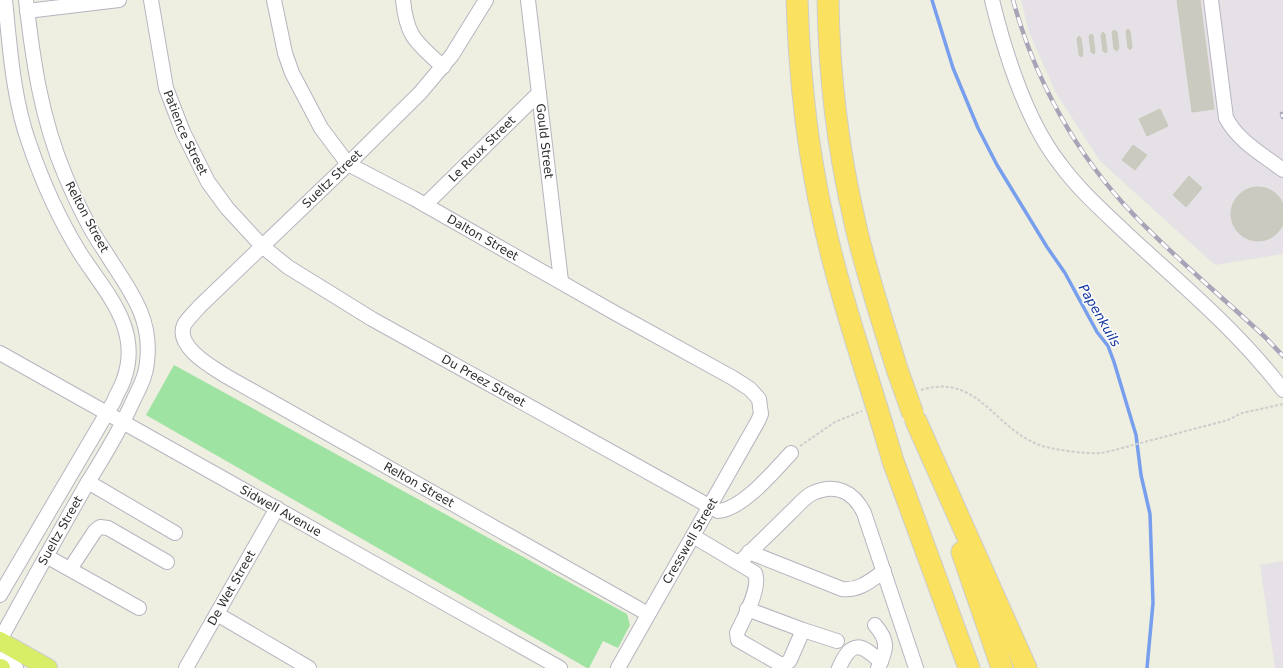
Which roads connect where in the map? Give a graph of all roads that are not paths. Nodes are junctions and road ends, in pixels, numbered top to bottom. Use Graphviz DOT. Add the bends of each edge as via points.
graph roads {
  1 [pos="5,0"];
  2 [pos="119,0"];
  3 [pos="151,0"];
  4 [pos="274,0"];
  5 [pos="403,0"];
  6 [pos="486,0"];
  7 [pos="528,0"];
  8 [pos="797,0"];
  9 [pos="828,0"];
  10 [pos="992,0"];
  11 [pos="1211,0"];
  12 [pos="26,6"];
  13 [pos="443,67"];
  14 [pos="539,94"];
  15 [pos="348,164"];
  16 [pos="1283,170"];
  17 [pos="425,205"];
  18 [pos="262,246"];
  19 [pos="561,281"];
  20 [pos="192,351"];
  21 [pos="0,353"];
  22 [pos="1283,390"];
  23 [pos="106,414"];
  24 [pos="761,414"];
  25 [pos="914,417"];
  26 [pos="123,424"];
  27 [pos="791,453"];
  28 [pos="893,460"];
  29 [pos="88,482"];
  30 [pos="710,507"];
  31 [pos="277,508"];
  32 [pos="174,533"];
  33 [pos="693,536"];
  34 [pos="750,552"];
  35 [pos="46,556"];
  36 [pos="167,562"];
  37 [pos="739,563"];
  38 [pos="70,569"];
  39 [pos="884,571"];
  40 [pos="0,596"];
  41 [pos="139,608"];
  42 [pos="747,609"];
  43 [pos="217,614"];
  44 [pos="648,614"];
  45 [pos="875,625"];
  46 [pos="803,630"];
  47 [pos="0,640"];
  48 [pos="837,641"];
  49 [pos="0,650"];
  50 [pos="0,659"];
  51 [pos="879,665"];
  52 [pos="16,668"];
  53 [pos="32,668"];
  54 [pos="48,668"];
  55 [pos="186,668"];
  56 [pos="309,668"];
  57 [pos="560,668"];
  58 [pos="618,668"];
  59 [pos="839,668"];
  60 [pos="916,668"];
  61 [pos="958,668"];
  62 [pos="969,668"];
  63 [pos="1002,668"];
  64 [pos="1026,668"];
  1 -- 23 [label="street, Relton Street" via="22,120 37,166 66,227 122,317 126,334 127,366 124,379"];
  2 -- 12 [label="street"];
  3 -- 18 [label="street, Patience Street" via="166,88 183,132 208,182 227,208"];
  4 -- 15 [label="street, Dalton Street" via="285,53 292,73 321,128"];
  5 -- 13 [label="street" via="412,36"];
  6 -- 13 [label="street, Sueltz Street"];
  7 -- 14 [label="street, Gould Street"];
  8 -- 28 [label="highway, bridge" via="799,59 815,179 834,265"];
  9 -- 25 [label="highway, bridge" via="834,100 846,182 874,296"];
  10 -- 22 [label="street" via="1028,108 1040,134 1059,164 1085,194 1230,329"];
  11 -- 16 [label="street" via="1226,118 1234,132"];
  12 -- 26 [label="street, Relton Street" via="40,101 64,174 86,221 136,299 145,321 147,363 142,382"];
  13 -- 15 [label="street, Sueltz Street"];
  14 -- 17 [label="street, Le Roux Street"];
  14 -- 19 [label="street, Gould Street"];
  15 -- 17 [label="street, Dalton Street"];
  15 -- 18 [label="street, Sueltz Street"];
  17 -- 19 [label="street, Dalton Street"];
  18 -- 20 [label="street, Sueltz Street" via="189,318 183,332"];
  18 -- 30 [label="street, Du Preez Street" via="288,267 372,319"];
  19 -- 24 [label="street, Dalton Street" via="750,389 759,399"];
  20 -- 44 [label="street, Relton Street" via="226,376 290,413"];
  21 -- 23 [label="street, Sidwell Avenue"];
  23 -- 26 [label="street, Sidwell Avenue"];
  23 -- 40 [label="street, Sueltz Street"];
  24 -- 30 [label="street, Cresswell Street"];
  25 -- 63 [label="highway"];
  25 -- 64 [label="highway"];
  26 -- 29 [label="street, Sueltz Street"];
  26 -- 31 [label="street, Sidwell Avenue"];
  27 -- 30 [label="street" via="740,502 725,511"];
  28 -- 61 [label="highway"];
  28 -- 62 [label="highway"];
  29 -- 32 [label="street"];
  29 -- 35 [label="street, Sueltz Street"];
  30 -- 33 [label="street, Cresswell Street"];
  31 -- 43 [label="street, De Wet Street"];
  31 -- 57 [label="street, Sidwell Avenue"];
  33 -- 37 [label="street"];
  33 -- 44 [label="street, Cresswell Street"];
  34 -- 37 [label="street"];
  34 -- 39 [label="street" via="842,589 852,590 863,586"];
  34 -- 39 [label="street" via="807,497 825,490 838,490 849,493 858,502"];
  35 -- 38 [label="street"];
  35 -- 47 [label="street, Sueltz Street"];
  36 -- 38 [label="street" via="108,528 100,527"];
  37 -- 42 [label="street" via="756,573 758,578"];
  38 -- 41 [label="street"];
  39 -- 60 [label="street"];
  42 -- 46 [label="street"];
  42 -- 46 [label="street" via="737,633 738,640 780,664 786,664 790,660"];
  43 -- 55 [label="street, De Wet Street"];
  43 -- 56 [label="street"];
  44 -- 58 [label="street, Cresswell Street"];
  45 -- 51 [label="street" via="886,642"];
  46 -- 48 [label="street"];
  47 -- 54 [label="main road"];
  49 -- 53 [label="street"];
  50 -- 52 [label="street"];
  51 -- 59 [label="street" via="865,648 860,647 851,649 844,656"];
}
